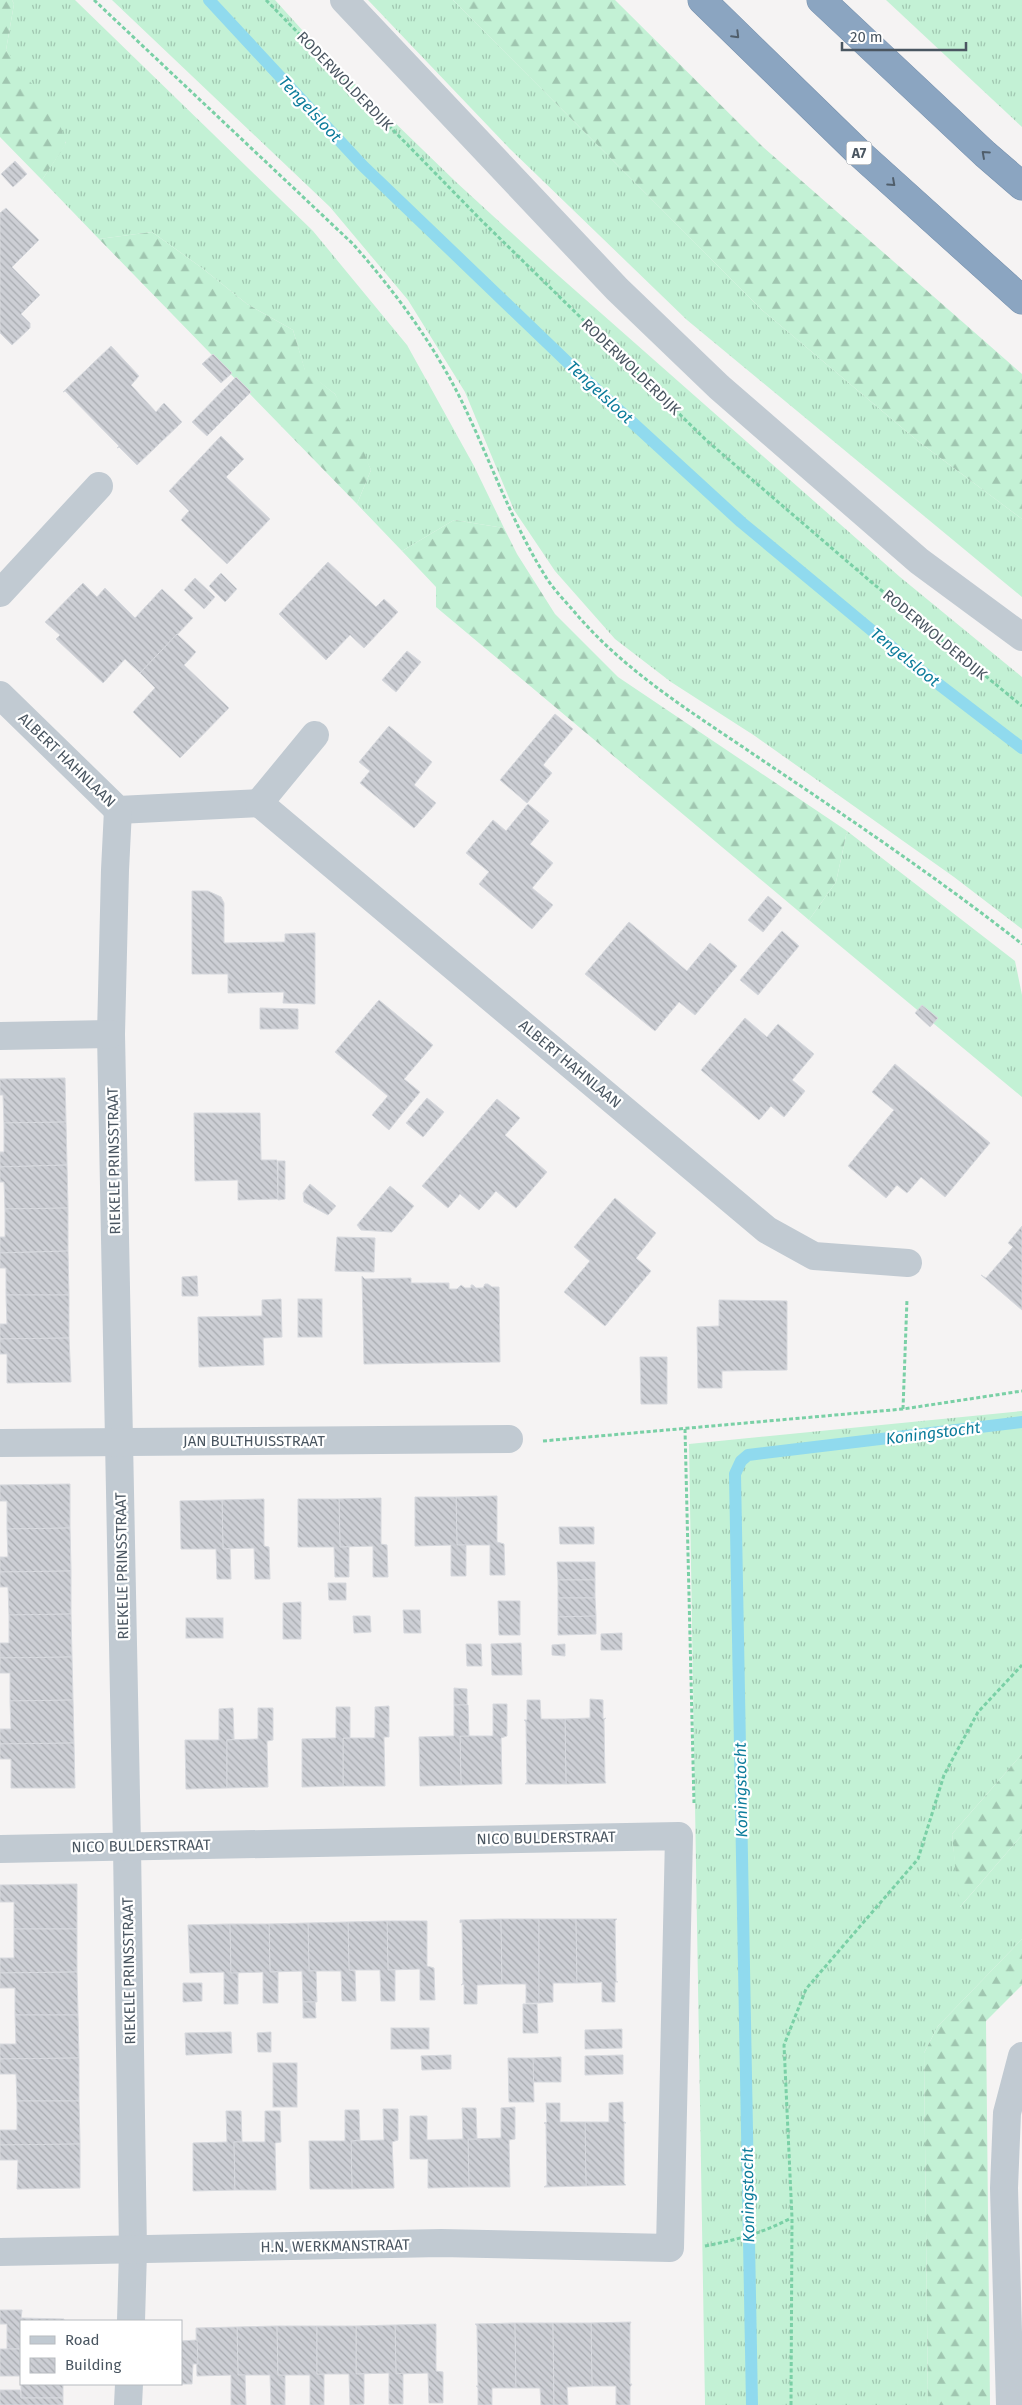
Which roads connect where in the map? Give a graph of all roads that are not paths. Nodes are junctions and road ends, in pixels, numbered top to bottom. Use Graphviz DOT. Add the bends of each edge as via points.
graph roads {
  1 [pos="344,0"];
  2 [pos="702,0"];
  3 [pos="821,0"];
  4 [pos="1022,186"];
  5 [pos="1022,300"];
  6 [pos="100,486"];
  7 [pos="0,593"];
  8 [pos="1022,637"];
  9 [pos="0,695"];
  10 [pos="315,735"];
  11 [pos="259,803"];
  12 [pos="118,810"];
  13 [pos="111,1034"];
  14 [pos="0,1036"];
  15 [pos="908,1263"];
  16 [pos="509,1439"];
  17 [pos="120,1442"];
  18 [pos="0,1443"];
  19 [pos="127,1847"];
  20 [pos="0,1849"];
  21 [pos="1022,2056"];
  22 [pos="670,2248"];
  23 [pos="133,2251"];
  24 [pos="0,2252"];
  25 [pos="131,2320"];
  26 [pos="129,2385"];
  27 [pos="128,2405"];
  28 [pos="1010,2405"];
  1 -- 8 [label="street" via="617,289 720,387 919,561"];
  2 -- 5 [label="highway, A7, one-way" via="858,152"];
  4 -- 3 [label="highway, one-way"];
  6 -- 7 [label="street"];
  9 -- 12 [label="street, ALBERT HAHNLAAN"];
  10 -- 11 [label="street"];
  11 -- 12 [label="street, ALBERT HAHNLAAN"];
  11 -- 15 [label="street, ALBERT HAHNLAAN" via="768,1230 814,1256"];
  12 -- 13 [label="street, RIEKELE PRINSSTRAAT"];
  13 -- 14 [label="street"];
  13 -- 17 [label="street, RIEKELE PRINSSTRAAT"];
  16 -- 17 [label="street, JAN BULTHUISSTRAAT"];
  17 -- 18 [label="street, JAN BULTHUISSTRAAT"];
  17 -- 19 [label="street, RIEKELE PRINSSTRAAT"];
  19 -- 20 [label="street, NICO BULDERSTRAAT"];
  19 -- 22 [label="street, NICO BULDERSTRAAT" via="679,1836"];
  19 -- 23 [label="street, RIEKELE PRINSSTRAAT"];
  21 -- 28 [label="street" via="1007,2114 1004,2178"];
  22 -- 23 [label="street, H.N. WERKMANSTRAAT" via="441,2244"];
  23 -- 24 [label="street, H.N. WERKMANSTRAAT"];
  23 -- 25 [label="street, RIEKELE PRINSSTRAAT"];
  26 -- 27 [label="street"];
}
